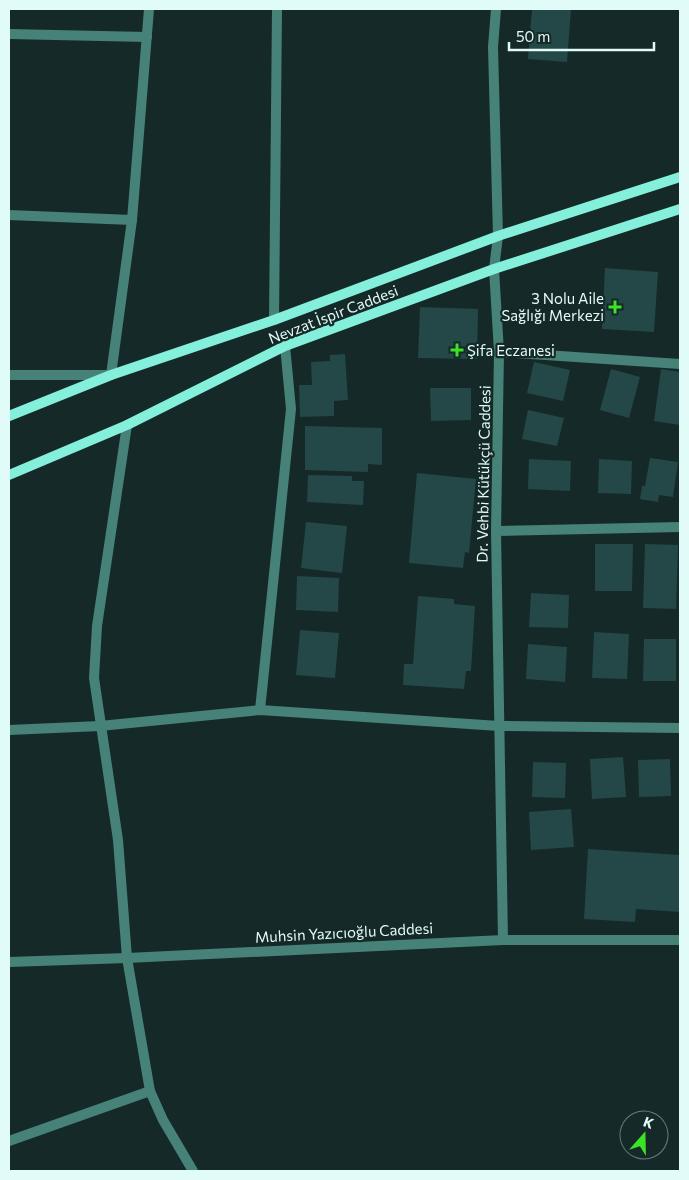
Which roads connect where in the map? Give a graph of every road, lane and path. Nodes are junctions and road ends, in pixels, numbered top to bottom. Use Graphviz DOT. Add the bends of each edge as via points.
graph roads {
  1 [pos="149,9"];
  2 [pos="277,9"];
  3 [pos="496,9"];
  4 [pos="9,34"];
  5 [pos="147,37"];
  6 [pos="680,178"];
  7 [pos="680,208"];
  8 [pos="9,215"];
  9 [pos="132,220"];
  10 [pos="498,236"];
  11 [pos="494,269"];
  12 [pos="274,320"];
  13 [pos="285,346"];
  14 [pos="499,352"];
  15 [pos="680,364"];
  16 [pos="9,375"];
  17 [pos="111,376"];
  18 [pos="9,416"];
  19 [pos="126,425"];
  20 [pos="9,475"];
  21 [pos="680,526"];
  22 [pos="496,531"];
  23 [pos="260,710"];
  24 [pos="100,726"];
  25 [pos="499,726"];
  26 [pos="680,728"];
  27 [pos="9,730"];
  28 [pos="503,940"];
  29 [pos="680,940"];
  30 [pos="127,958"];
  31 [pos="9,962"];
  32 [pos="150,1091"];
  33 [pos="9,1141"];
  34 [pos="194,1171"];
  1 -- 5 [label="street"];
  2 -- 12 [label="street"];
  3 -- 10 [label="street, Dr. Vehbi Kütükçü Caddesi" via="493,47"];
  4 -- 5 [label="street"];
  5 -- 9 [label="street"];
  6 -- 10 [label="main road, Nevzat İspir Caddesi"];
  7 -- 11 [label="main road, Nevzat İspir Caddesi"];
  8 -- 9 [label="street"];
  9 -- 17 [label="street"];
  10 -- 11 [label="street, Dr. Vehbi Kütükçü Caddesi"];
  10 -- 12 [label="main road, Nevzat İspir Caddesi"];
  11 -- 13 [label="main road, Nevzat İspir Caddesi"];
  11 -- 14 [label="street, Dr. Vehbi Kütükçü Caddesi"];
  12 -- 17 [label="main road, Nevzat İspir Caddesi"];
  13 -- 19 [label="main road, Nevzat İspir Caddesi"];
  13 -- 23 [label="street" via="291,409"];
  14 -- 15 [label="street"];
  14 -- 22 [label="street, Dr. Vehbi Kütükçü Caddesi"];
  16 -- 17 [label="street"];
  17 -- 18 [label="main road, Nevzat İspir Caddesi"];
  19 -- 20 [label="main road, Nevzat İspir Caddesi"];
  19 -- 24 [label="street" via="97,626 94,678"];
  21 -- 22 [label="street"];
  22 -- 25 [label="street, Dr. Vehbi Kütükçü Caddesi"];
  23 -- 24 [label="street"];
  23 -- 25 [label="street"];
  24 -- 27 [label="street"];
  24 -- 30 [label="street" via="118,840"];
  25 -- 26 [label="street"];
  25 -- 28 [label="street, Dr. Vehbi Kütükçü Caddesi"];
  28 -- 29 [label="street, Muhsin Yazıcıoğlu Caddesi"];
  28 -- 30 [label="street, Muhsin Yazıcıoğlu Caddesi"];
  30 -- 31 [label="street, Muhsin Yazıcıoğlu Caddesi"];
  30 -- 32 [label="street"];
  32 -- 33 [label="street"];
  32 -- 34 [label="street" via="163,1120"];
}
